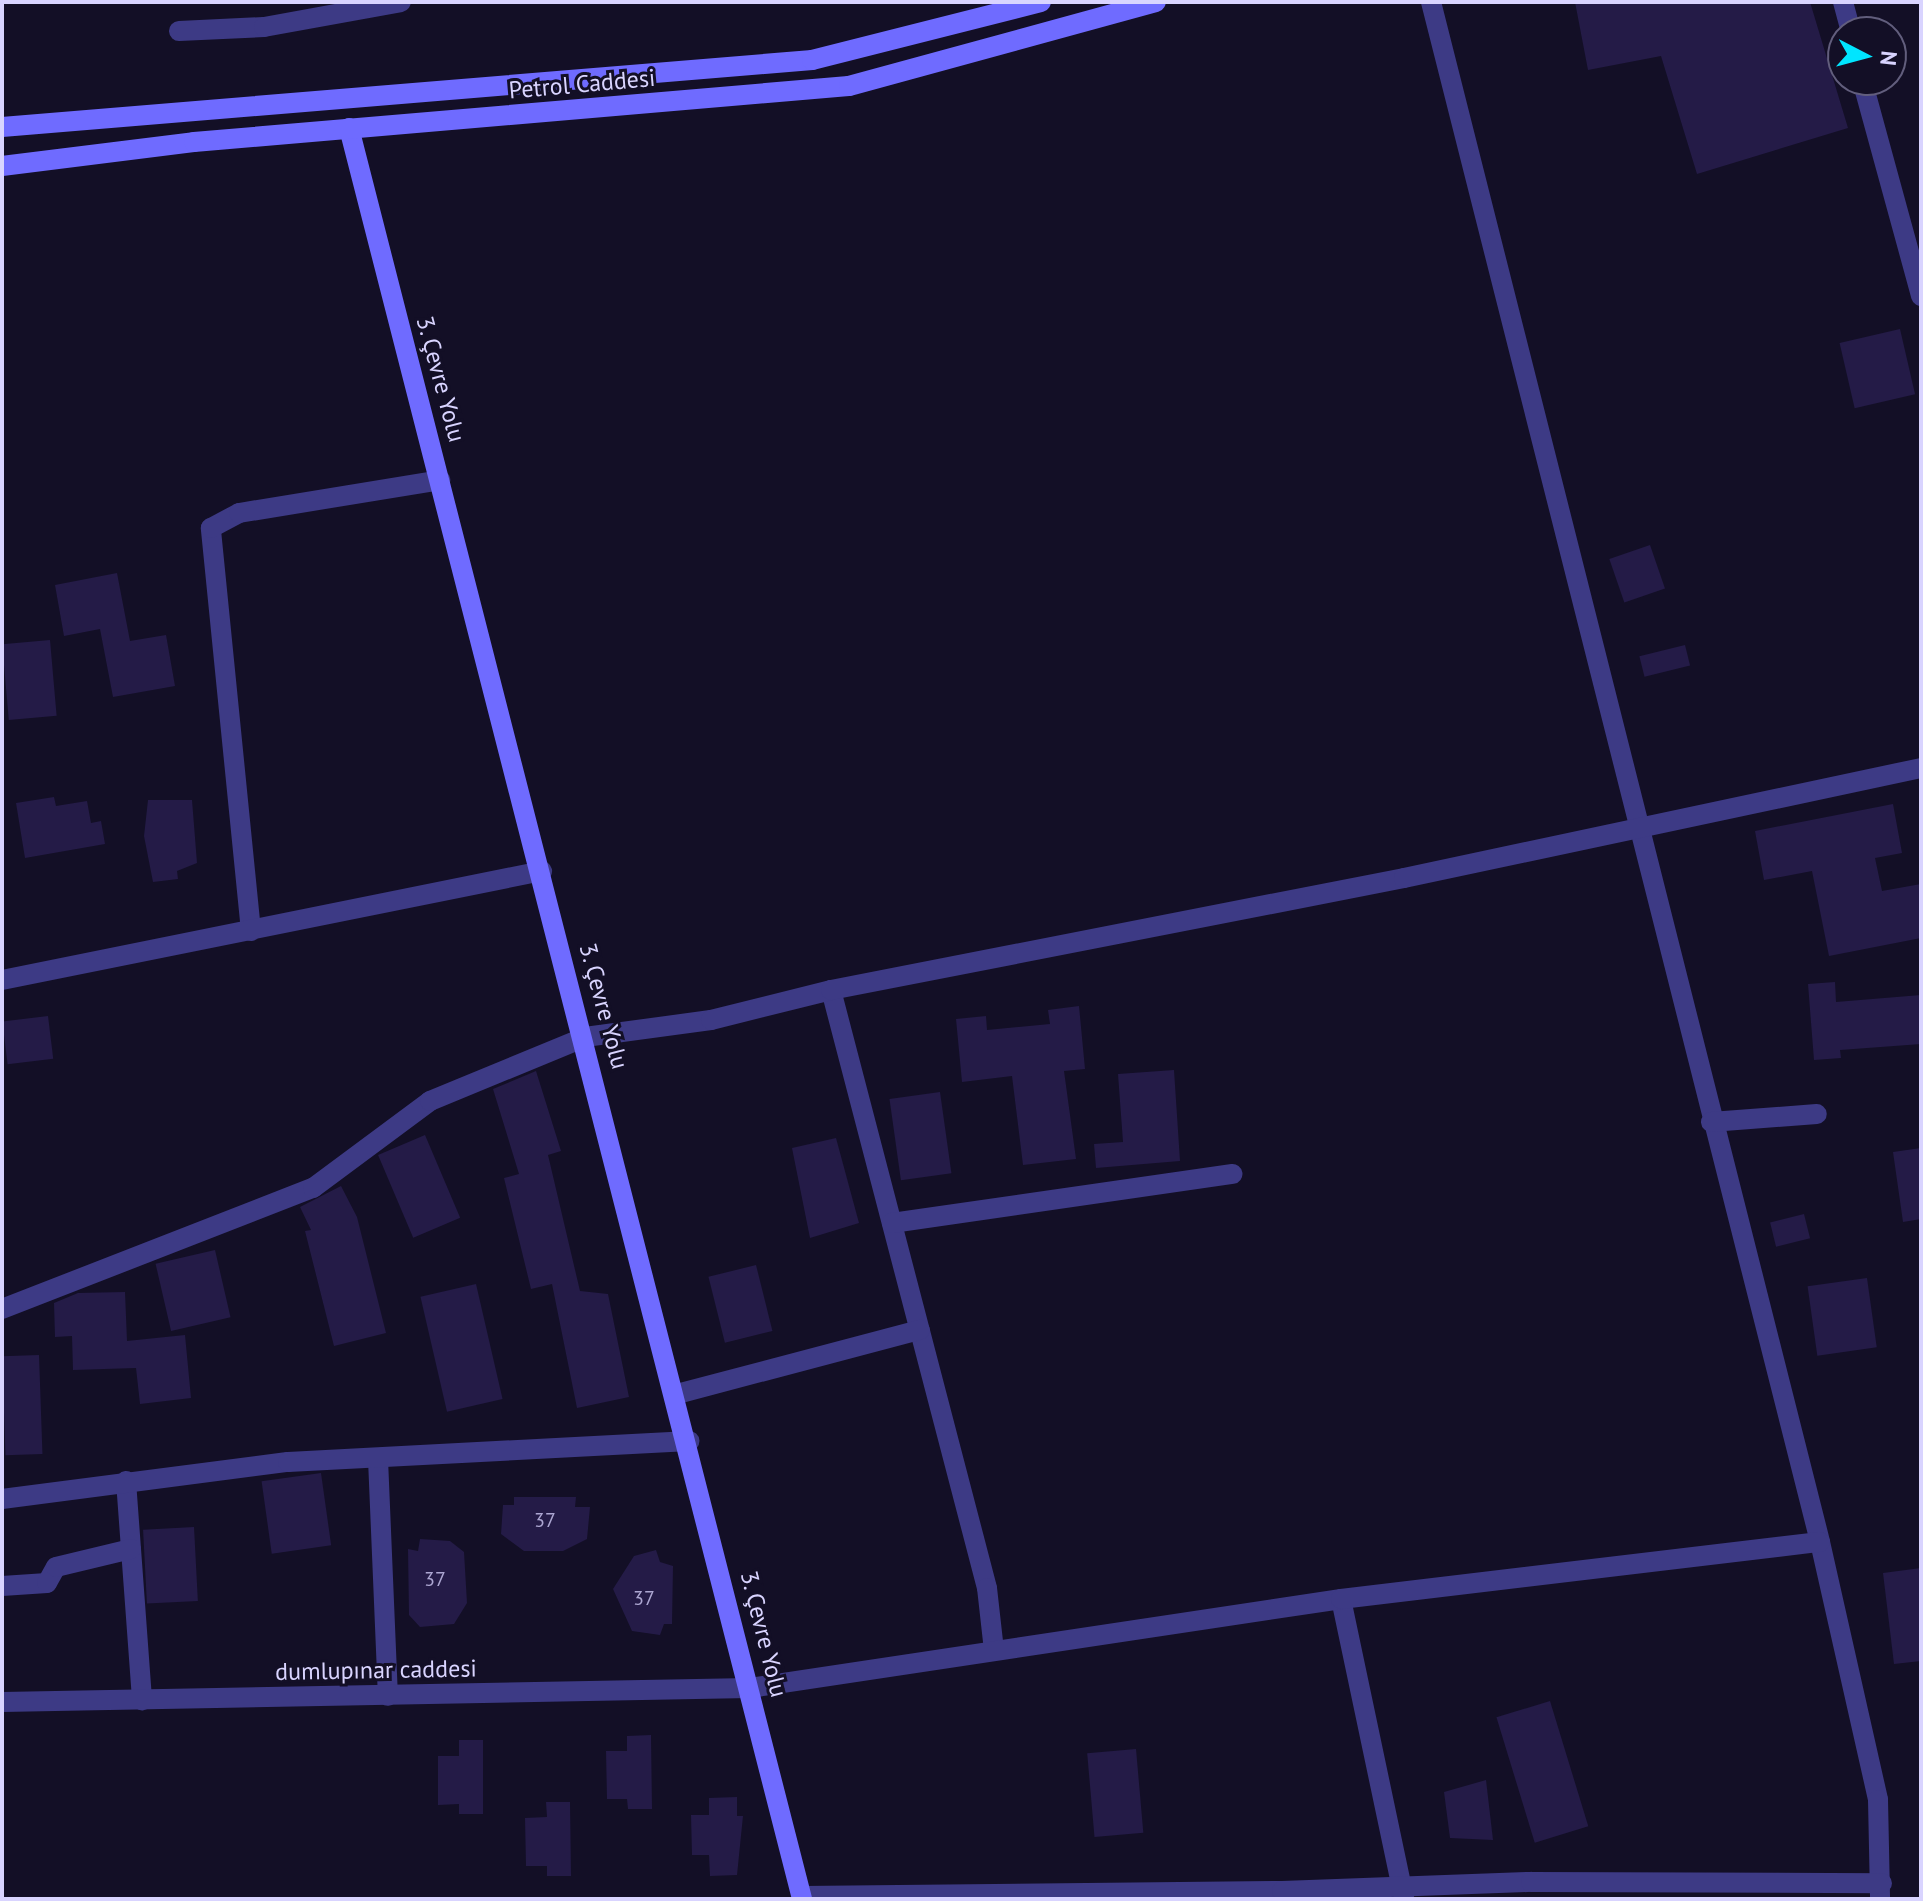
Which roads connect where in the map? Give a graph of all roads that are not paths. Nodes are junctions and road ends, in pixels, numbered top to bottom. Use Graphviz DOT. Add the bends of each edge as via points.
graph roads {
  1 [pos="401,2"];
  2 [pos="1041,2"];
  3 [pos="1156,2"];
  4 [pos="1431,2"];
  5 [pos="179,31"];
  6 [pos="1866,96"];
  7 [pos="2,127"];
  8 [pos="349,128"];
  9 [pos="2,166"];
  10 [pos="1921,296"];
  11 [pos="440,480"];
  12 [pos="1921,768"];
  13 [pos="1637,828"];
  14 [pos="542,871"];
  15 [pos="251,931"];
  16 [pos="2,980"];
  17 [pos="831,990"];
  18 [pos="585,1037"];
  19 [pos="1817,1114"];
  20 [pos="1711,1122"];
  21 [pos="1232,1174"];
  22 [pos="892,1223"];
  23 [pos="2,1309"];
  24 [pos="920,1330"];
  25 [pos="677,1394"];
  26 [pos="689,1441"];
  27 [pos="378,1459"];
  28 [pos="126,1481"];
  29 [pos="2,1499"];
  30 [pos="1820,1542"];
  31 [pos="131,1549"];
  32 [pos="2,1586"];
  33 [pos="1341,1599"];
  34 [pos="994,1650"];
  35 [pos="750,1688"];
  36 [pos="388,1696"];
  37 [pos="142,1700"];
  38 [pos="2,1702"];
  39 [pos="1881,1891"];
  40 [pos="1403,1894"];
  41 [pos="802,1897"];
  1 -- 5 [label="street" via="264,27"];
  2 -- 7 [label="main road, Petrol Caddesi" via="812,60"];
  3 -- 8 [label="main road, Petrol Caddesi" via="849,86"];
  4 -- 13 [label="street"];
  6 -- 10 [label="street"];
  8 -- 9 [label="main road, Petrol Caddesi"];
  8 -- 11 [label="main road, 3. Çevre Yolu"];
  11 -- 14 [label="main road, 3. Çevre Yolu"];
  11 -- 15 [label="street" via="239,513 211,528"];
  12 -- 13 [label="street"];
  13 -- 17 [label="street"];
  13 -- 20 [label="street"];
  14 -- 15 [label="street"];
  14 -- 18 [label="main road, 3. Çevre Yolu"];
  15 -- 16 [label="street"];
  17 -- 18 [label="street" via="711,1020"];
  17 -- 22 [label="street"];
  18 -- 23 [label="street" via="430,1101 313,1188"];
  18 -- 25 [label="main road, 3. Çevre Yolu"];
  19 -- 20 [label="street"];
  20 -- 30 [label="street"];
  21 -- 22 [label="street"];
  22 -- 24 [label="street"];
  24 -- 25 [label="street"];
  24 -- 34 [label="street" via="987,1588"];
  25 -- 26 [label="main road, 3. Çevre Yolu"];
  26 -- 27 [label="street"];
  26 -- 35 [label="main road, 3. Çevre Yolu"];
  27 -- 28 [label="street"];
  27 -- 36 [label="street"];
  28 -- 29 [label="street"];
  28 -- 31 [label="street"];
  30 -- 33 [label="street, dumlupınar caddesi"];
  30 -- 39 [label="street" via="1878,1800"];
  31 -- 32 [label="street" via="56,1567 47,1583"];
  31 -- 37 [label="street"];
  33 -- 34 [label="street, dumlupınar caddesi"];
  33 -- 40 [label="street"];
  34 -- 35 [label="street, dumlupınar caddesi"];
  35 -- 36 [label="street, dumlupınar caddesi"];
  35 -- 41 [label="main road, 3. Çevre Yolu"];
  36 -- 37 [label="street, dumlupınar caddesi"];
  37 -- 38 [label="street, dumlupınar caddesi"];
  39 -- 40 [label="street" via="1531,1882"];
  40 -- 41 [label="street"];
}
